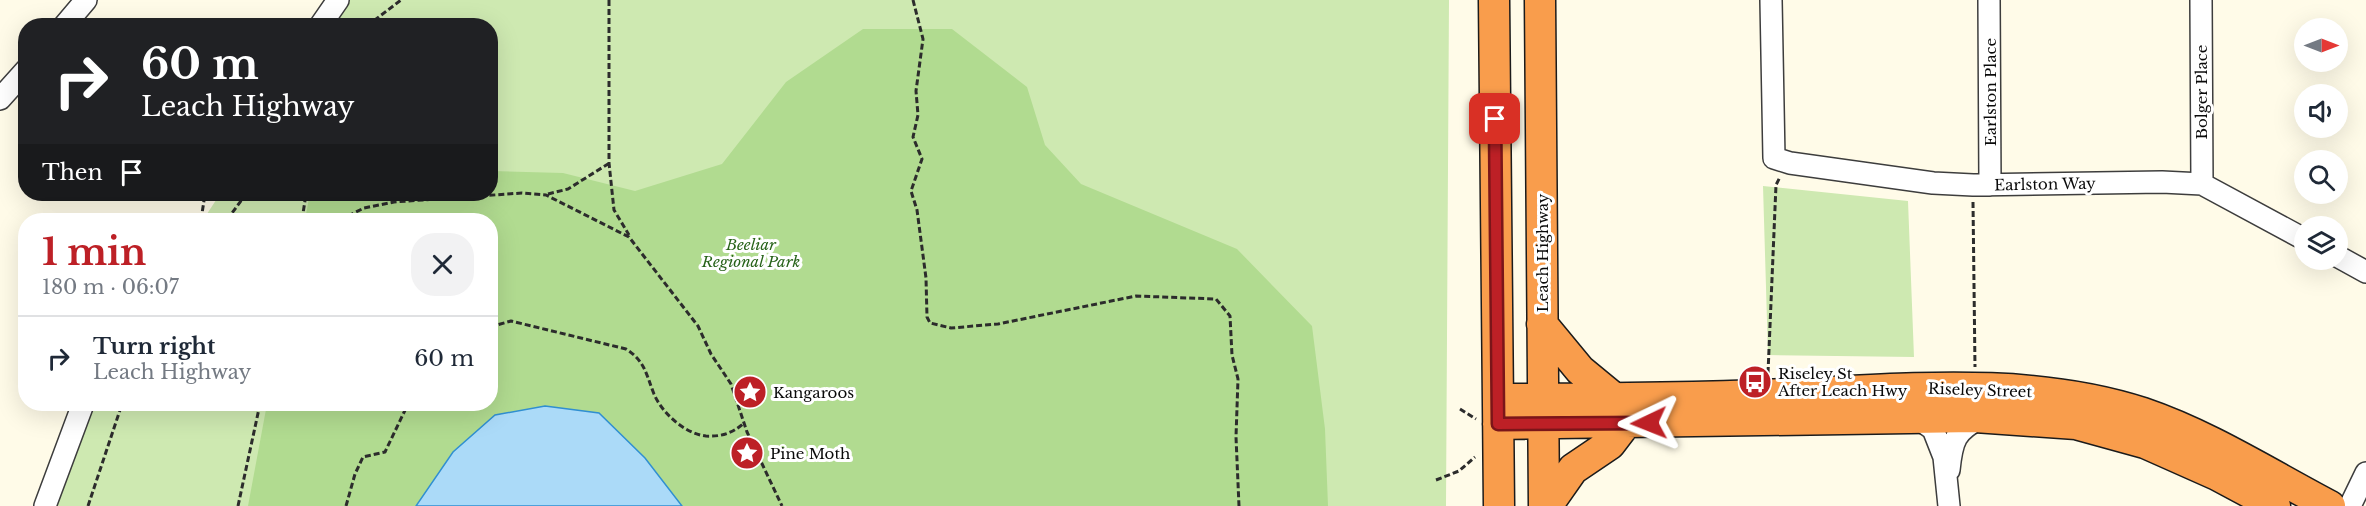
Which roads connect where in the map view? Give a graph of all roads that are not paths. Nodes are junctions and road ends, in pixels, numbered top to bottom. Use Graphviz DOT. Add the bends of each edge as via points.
graph roads {
  1 [pos="86,0"];
  2 [pos="338,0"];
  3 [pos="1494,0"];
  4 [pos="1540,0"];
  5 [pos="1772,0"];
  6 [pos="1989,0"];
  7 [pos="2201,0"];
  8 [pos="71,18"];
  9 [pos="326,18"];
  10 [pos="18,78"];
  11 [pos="0,99"];
  12 [pos="2202,184"];
  13 [pos="1981,185"];
  14 [pos="2294,234"];
  15 [pos="2348,262"];
  16 [pos="2366,272"];
  17 [pos="1542,324"];
  18 [pos="79,411"];
  19 [pos="1620,411"];
  20 [pos="1498,412"];
  21 [pos="1543,412"];
  22 [pos="1982,417"];
  23 [pos="1917,418"];
  24 [pos="2366,473"];
  25 [pos="1948,482"];
  26 [pos="45,506"];
  27 [pos="1499,506"];
  28 [pos="1546,506"];
  29 [pos="1950,506"];
  30 [pos="2275,506"];
  31 [pos="2330,506"];
  32 [pos="2350,506"];
  1 -- 8 [label="street"];
  2 -- 9 [label="street"];
  3 -- 20 [label="highway"];
  4 -- 17 [label="highway, Leach Highway"];
  5 -- 13 [label="street, Earlston Way" via="1782,161 1933,183"];
  6 -- 13 [label="street, Earlston Place"];
  7 -- 12 [label="street, Bolger Place"];
  10 -- 11 [label="street"];
  12 -- 13 [label="street, Earlston Way"];
  12 -- 14 [label="street, Earlston Way"];
  15 -- 16 [label="street"];
  17 -- 19 [label="highway"];
  17 -- 21 [label="highway, Leach Highway"];
  18 -- 26 [label="street"];
  19 -- 21 [label="highway, Riseley Street"];
  19 -- 23 [label="highway, Riseley Street" via="1786,418"];
  19 -- 28 [label="highway" via="1610,444 1573,469"];
  19 -- 31 [label="highway, Riseley Street" via="1944,387 2054,393 2153,417 2192,433"];
  20 -- 21 [label="highway, Riseley Street"];
  20 -- 27 [label="highway"];
  21 -- 28 [label="highway, Leach Highway"];
  22 -- 23 [label="highway, Riseley Street"];
  22 -- 25 [label="street" via="1963,427 1953,443"];
  22 -- 30 [label="highway, Riseley Street" via="2076,424 2145,443"];
  23 -- 25 [label="street" via="1933,429"];
  24 -- 32 [label="street"];
  25 -- 29 [label="street"];
}
